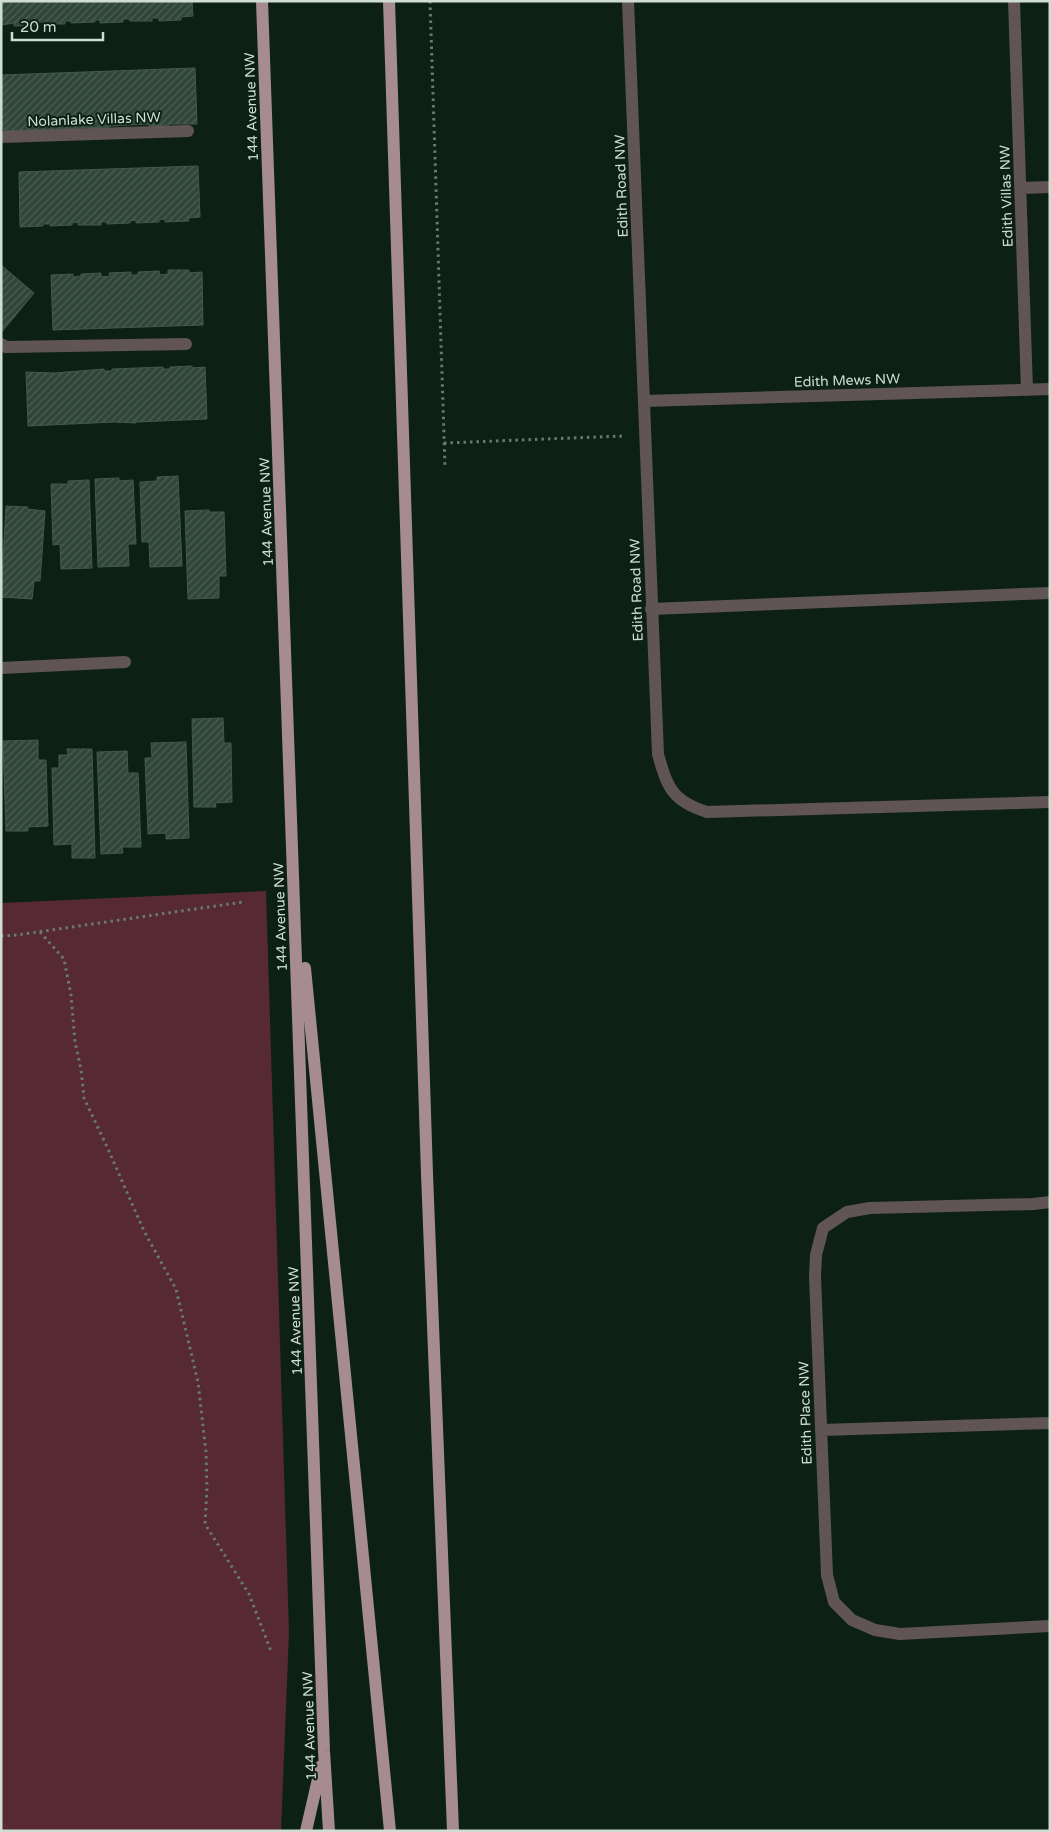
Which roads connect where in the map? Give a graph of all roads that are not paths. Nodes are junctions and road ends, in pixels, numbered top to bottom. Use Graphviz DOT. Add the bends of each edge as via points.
graph roads {
  1 [pos="262,1"];
  2 [pos="389,1"];
  3 [pos="628,1"];
  4 [pos="1014,1"];
  5 [pos="188,131"];
  6 [pos="1,137"];
  7 [pos="1050,186"];
  8 [pos="1021,188"];
  9 [pos="1,344"];
  10 [pos="186,344"];
  11 [pos="1050,389"];
  12 [pos="1027,390"];
  13 [pos="645,401"];
  14 [pos="1050,593"];
  15 [pos="651,609"];
  16 [pos="125,662"];
  17 [pos="1,668"];
  18 [pos="1050,802"];
  19 [pos="293,846"];
  20 [pos="1050,1202"];
  21 [pos="1050,1423"];
  22 [pos="821,1430"];
  23 [pos="1050,1626"];
  24 [pos="324,1751"];
  25 [pos="306,1831"];
  26 [pos="329,1831"];
  27 [pos="390,1831"];
  28 [pos="452,1831"];
  1 -- 19 [label="main road, 144 Avenue NW"];
  2 -- 28 [label="main road"];
  3 -- 13 [label="street, Edith Road NW"];
  4 -- 8 [label="street, Edith Villas NW"];
  5 -- 6 [label="street, Nolanlake Villas NW"];
  7 -- 8 [label="street"];
  8 -- 12 [label="street, Edith Villas NW"];
  9 -- 10 [label="street" via="6,347"];
  11 -- 12 [label="street, Edith Mews NW"];
  12 -- 13 [label="street, Edith Mews NW"];
  13 -- 15 [label="street, Edith Road NW"];
  14 -- 15 [label="street"];
  15 -- 18 [label="street, Edith Road NW" via="658,754 670,787 693,808 707,812"];
  16 -- 17 [label="street"];
  19 -- 24 [label="main road, 144 Avenue NW"];
  19 -- 27 [label="main road"];
  20 -- 22 [label="street, Edith Place NW" via="870,1208 847,1212 823,1228 816,1255 815,1277"];
  21 -- 22 [label="street"];
  22 -- 23 [label="street, Edith Place NW" via="827,1575 834,1602 852,1620 875,1630 900,1634"];
  24 -- 25 [label="main road"];
  24 -- 26 [label="main road, 144 Avenue NW"];
}
